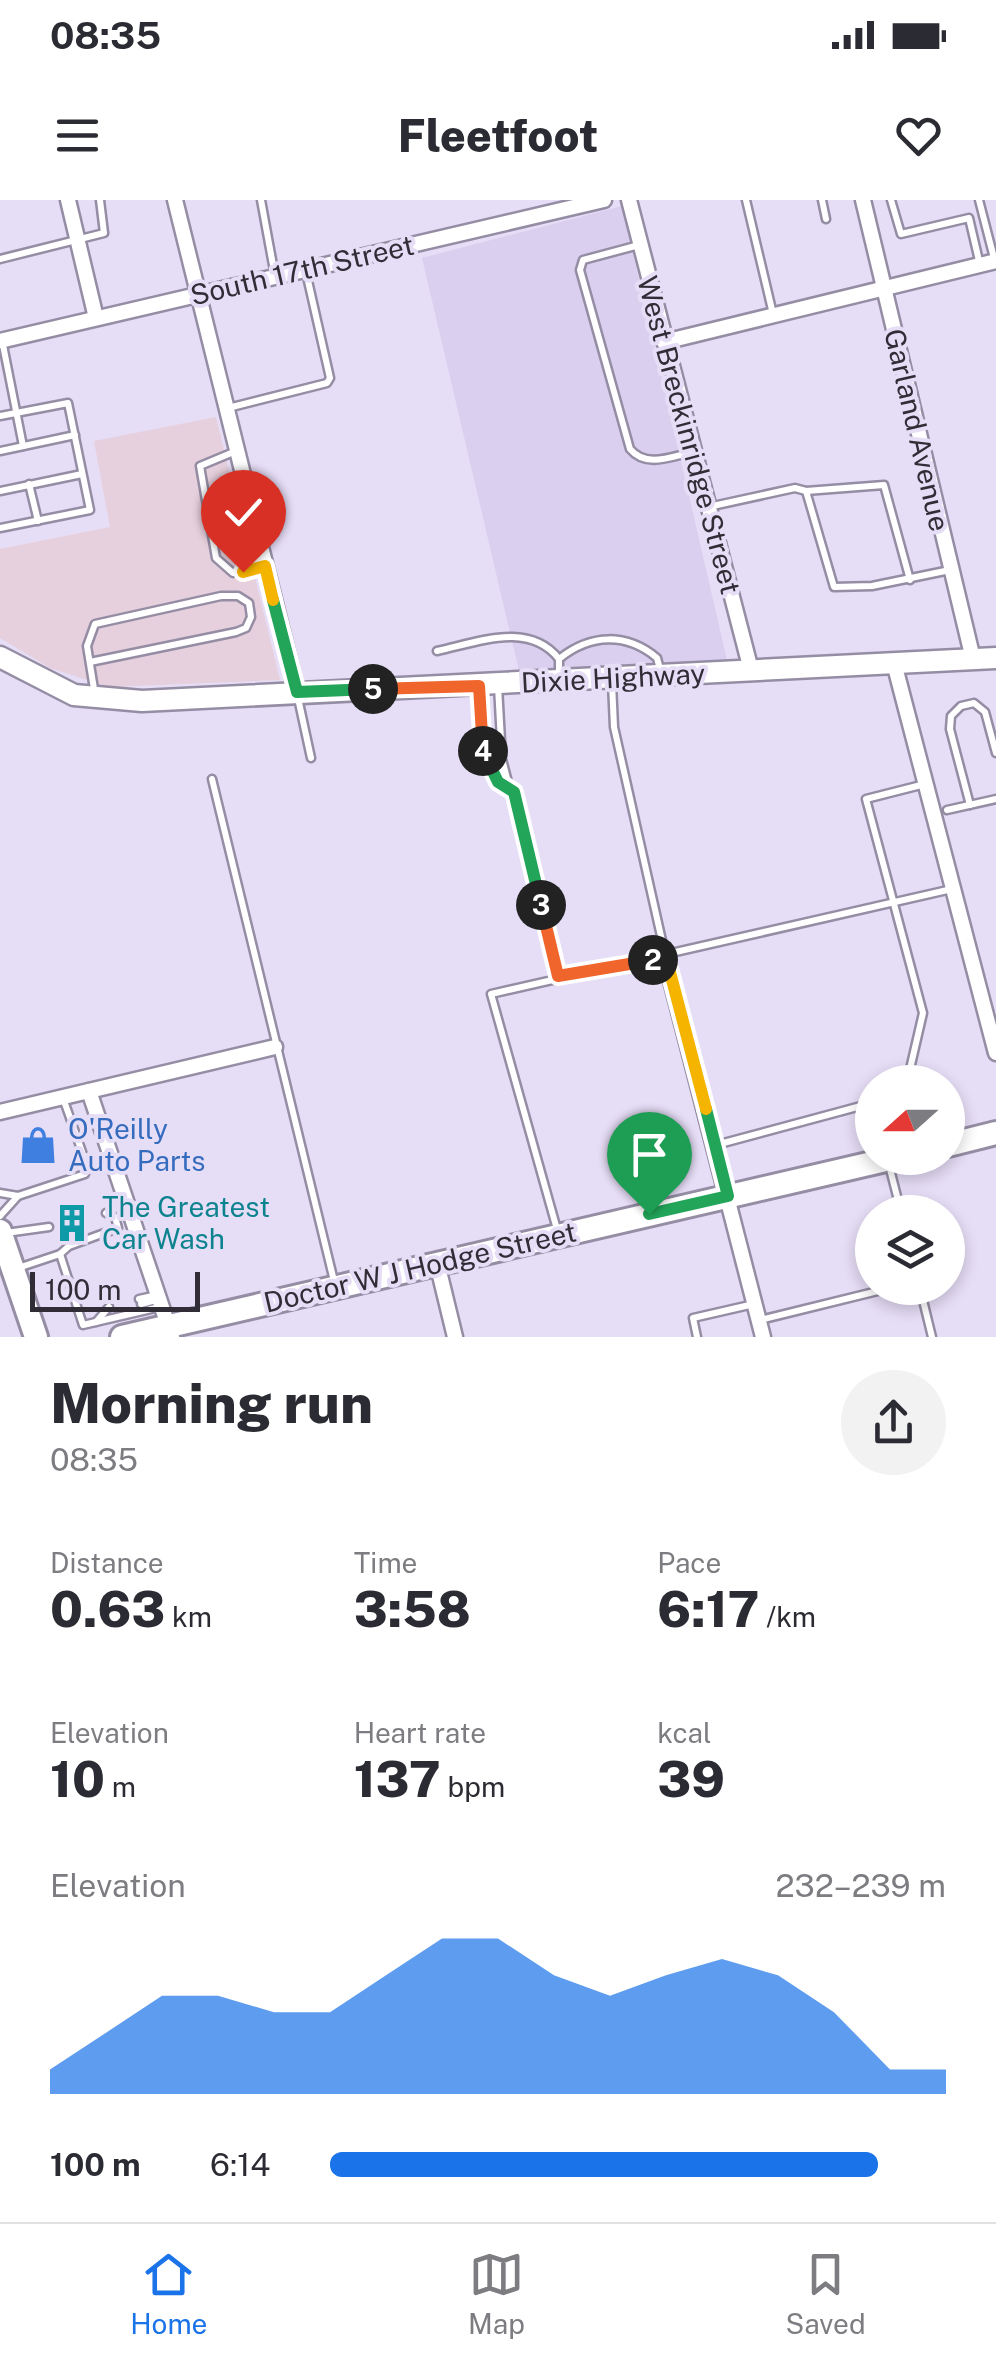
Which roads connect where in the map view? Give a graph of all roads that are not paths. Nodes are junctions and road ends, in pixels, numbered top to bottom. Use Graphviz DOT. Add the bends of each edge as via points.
graph roads {
  1 [pos="68,200"];
  2 [pos="100,200"];
  3 [pos="175,200"];
  4 [pos="261,200"];
  5 [pos="604,200"];
  6 [pos="629,200"];
  7 [pos="746,200"];
  8 [pos="822,200"];
  9 [pos="863,200"];
  10 [pos="892,200"];
  11 [pos="979,200"];
  12 [pos="826,219"];
  13 [pos="78,240"];
  14 [pos="640,245"];
  15 [pos="0,258"];
  16 [pos="992,264"];
  17 [pos="305,269"];
  18 [pos="276,276"];
  19 [pos="884,288"];
  20 [pos="198,294"];
  21 [pos="773,316"];
  22 [pos="96,318"];
  23 [pos="0,338"];
  24 [pos="664,342"];
  25 [pos="226,409"];
  26 [pos="16,413"];
  27 [pos="0,416"];
  28 [pos="74,435"];
  29 [pos="22,446"];
  30 [pos="0,451"];
  31 [pos="236,451"];
  32 [pos="692,452"];
  33 [pos="82,474"];
  34 [pos="30,484"];
  35 [pos="0,490"];
  36 [pos="806,491"];
  37 [pos="707,508"];
  38 [pos="38,520"];
  39 [pos="0,528"];
  40 [pos="265,566"];
  41 [pos="950,570"];
  42 [pos="910,580"];
  43 [pos="437,650"];
  44 [pos="0,657"];
  45 [pos="996,658"];
  46 [pos="973,659"];
  47 [pos="90,662"];
  48 [pos="894,663"];
  49 [pos="559,669"];
  50 [pos="751,670"];
  51 [pos="662,674"];
  52 [pos="612,676"];
  53 [pos="488,685"];
  54 [pos="297,692"];
  55 [pos="96,700"];
  56 [pos="996,753"];
  57 [pos="311,758"];
  58 [pos="212,779"];
  59 [pos="926,784"];
  60 [pos="514,792"];
  61 [pos="996,799"];
  62 [pos="965,806"];
  63 [pos="940,812"];
  64 [pos="953,889"];
  65 [pos="894,903"];
  66 [pos="666,957"];
  67 [pos="558,976"];
  68 [pos="275,1047"];
  69 [pos="996,1052"];
  70 [pos="911,1065"];
  71 [pos="89,1091"];
  72 [pos="62,1097"];
  73 [pos="855,1108"];
  74 [pos="0,1112"];
  75 [pos="996,1133"];
  76 [pos="965,1141"];
  77 [pos="716,1145"];
  78 [pos="855,1166"];
  79 [pos="0,1194"];
  80 [pos="18,1196"];
  81 [pos="728,1196"];
  82 [pos="106,1213"];
  83 [pos="0,1216"];
  84 [pos="49,1227"];
  85 [pos="0,1232"];
  86 [pos="558,1234"];
  87 [pos="60,1254"];
  88 [pos="437,1264"];
  89 [pos="13,1270"];
  90 [pos="337,1286"];
  91 [pos="855,1297"];
  92 [pos="140,1302"];
  93 [pos="756,1304"];
  94 [pos="924,1305"];
  95 [pos="110,1309"];
  96 [pos="164,1313"];
  97 [pos="759,1320"];
  98 [pos="95,1322"];
  99 [pos="36,1337"];
  100 [pos="122,1337"];
  101 [pos="455,1337"];
  102 [pos="698,1337"];
  103 [pos="764,1337"];
  104 [pos="932,1337"];
  1 -- 13 [label="street"];
  2 -- 13 [label="lane" via="104,233"];
  3 -- 20 [label="street"];
  4 -- 18 [label="lane"];
  5 -- 17 [label="street, South 17th Street"];
  6 -- 14 [label="street, West Breckinridge Street"];
  7 -- 21 [label="lane"];
  8 -- 12 [label="lane"];
  9 -- 19 [label="street, Garland Avenue"];
  10 -- 16 [label="lane" via="901,234 969,218"];
  11 -- 16 [label="lane"];
  13 -- 15 [label="lane"];
  13 -- 22 [label="street"];
  14 -- 24 [label="street, West Breckinridge Street"];
  14 -- 32 [label="lane" via="582,260 580,270 630,449 648,461"];
  16 -- 19 [label="street"];
  17 -- 18 [label="street, South 17th Street"];
  17 -- 25 [label="lane" via="327,383"];
  18 -- 20 [label="street, South 17th Street"];
  19 -- 21 [label="street"];
  19 -- 41 [label="street, Garland Avenue"];
  20 -- 22 [label="street, South 17th Street"];
  20 -- 25 [label="street"];
  21 -- 24 [label="street"];
  22 -- 23 [label="street, South 17th Street"];
  23 -- 26 [label="lane"];
  24 -- 32 [label="street, West Breckinridge Street"];
  25 -- 31 [label="street"];
  26 -- 27 [label="lane"];
  26 -- 28 [label="lane" via="68,402"];
  26 -- 29 [label="lane"];
  28 -- 29 [label="lane"];
  28 -- 33 [label="lane"];
  29 -- 30 [label="lane"];
  31 -- 40 [label="street"];
  31 -- 40 [label="lane" via="200,466 216,558 233,572"];
  32 -- 37 [label="street, West Breckinridge Street"];
  33 -- 34 [label="lane"];
  33 -- 38 [label="lane" via="90,510"];
  34 -- 35 [label="lane"];
  34 -- 38 [label="lane"];
  36 -- 37 [label="lane"];
  36 -- 42 [label="lane" via="834,587"];
  36 -- 42 [label="lane" via="884,485"];
  37 -- 50 [label="street, West Breckinridge Street"];
  38 -- 39 [label="lane"];
  40 -- 54 [label="street"];
  41 -- 42 [label="lane"];
  41 -- 46 [label="street, Garland Avenue"];
  43 -- 49 [label="lane" via="532,636 548,644"];
  44 -- 55 [label="street, Dixie Highway" via="50,686"];
  45 -- 46 [label="street, Dixie Highway"];
  46 -- 48 [label="street, Dixie Highway"];
  47 -- 47 [label="lane" via="90,632 102,620 221,596 249,604 246,628 236,632"];
  47 -- 55 [label="lane"];
  48 -- 50 [label="street, Dixie Highway"];
  48 -- 59 [label="street"];
  49 -- 51 [label="lane" via="596,640 626,638 657,658"];
  49 -- 52 [label="street, Dixie Highway"];
  49 -- 53 [label="street, Dixie Highway"];
  50 -- 51 [label="street, Dixie Highway"];
  51 -- 52 [label="street, Dixie Highway"];
  52 -- 66 [label="lane" via="614,727"];
  53 -- 54 [label="street, Dixie Highway"];
  53 -- 60 [label="lane"];
  53 -- 60 [label="lane" via="483,755 498,782"];
  54 -- 55 [label="street, Dixie Highway"];
  54 -- 57 [label="lane"];
  56 -- 62 [label="lane" via="985,712 974,703 961,706 950,729"];
  58 -- 68 [label="lane"];
  59 -- 63 [label="street"];
  59 -- 65 [label="lane" via="866,800"];
  60 -- 67 [label="lane"];
  61 -- 62 [label="lane"];
  62 -- 63 [label="lane"];
  63 -- 64 [label="street"];
  64 -- 65 [label="lane"];
  64 -- 69 [label="street"];
  65 -- 66 [label="lane"];
  65 -- 70 [label="lane" via="923,1013"];
  66 -- 67 [label="lane"];
  66 -- 77 [label="street"];
  67 -- 86 [label="lane" via="490,994"];
  68 -- 71 [label="street"];
  68 -- 90 [label="lane"];
  71 -- 72 [label="street"];
  71 -- 96 [label="street"];
  72 -- 74 [label="street"];
  72 -- 80 [label="lane" via="85,1174"];
  73 -- 77 [label="lane"];
  75 -- 76 [label="main road"];
  77 -- 81 [label="street"];
  78 -- 81 [label="main road, Doctor W J Hodge Street"];
  79 -- 80 [label="lane"];
  80 -- 83 [label="lane"];
  81 -- 86 [label="main road, Doctor W J Hodge Street"];
  81 -- 93 [label="street"];
  82 -- 87 [label="lane" via="115,1216 118,1228"];
  84 -- 85 [label="lane"];
  85 -- 89 [label="main road"];
  86 -- 88 [label="main road, Doctor W J Hodge Street"];
  87 -- 89 [label="lane"];
  87 -- 98 [label="lane" via="83,1325"];
  88 -- 90 [label="main road, Doctor W J Hodge Street"];
  88 -- 101 [label="street"];
  89 -- 99 [label="main road"];
  90 -- 96 [label="main road, Doctor W J Hodge Street"];
  91 -- 97 [label="lane"];
  92 -- 96 [label="lane"];
  93 -- 97 [label="street"];
  93 -- 102 [label="lane" via="693,1318"];
  94 -- 104 [label="lane"];
  95 -- 98 [label="lane"];
  96 -- 98 [label="lane"];
  96 -- 100 [label="main road, Doctor W J Hodge Street"];
  97 -- 103 [label="street"];
}
